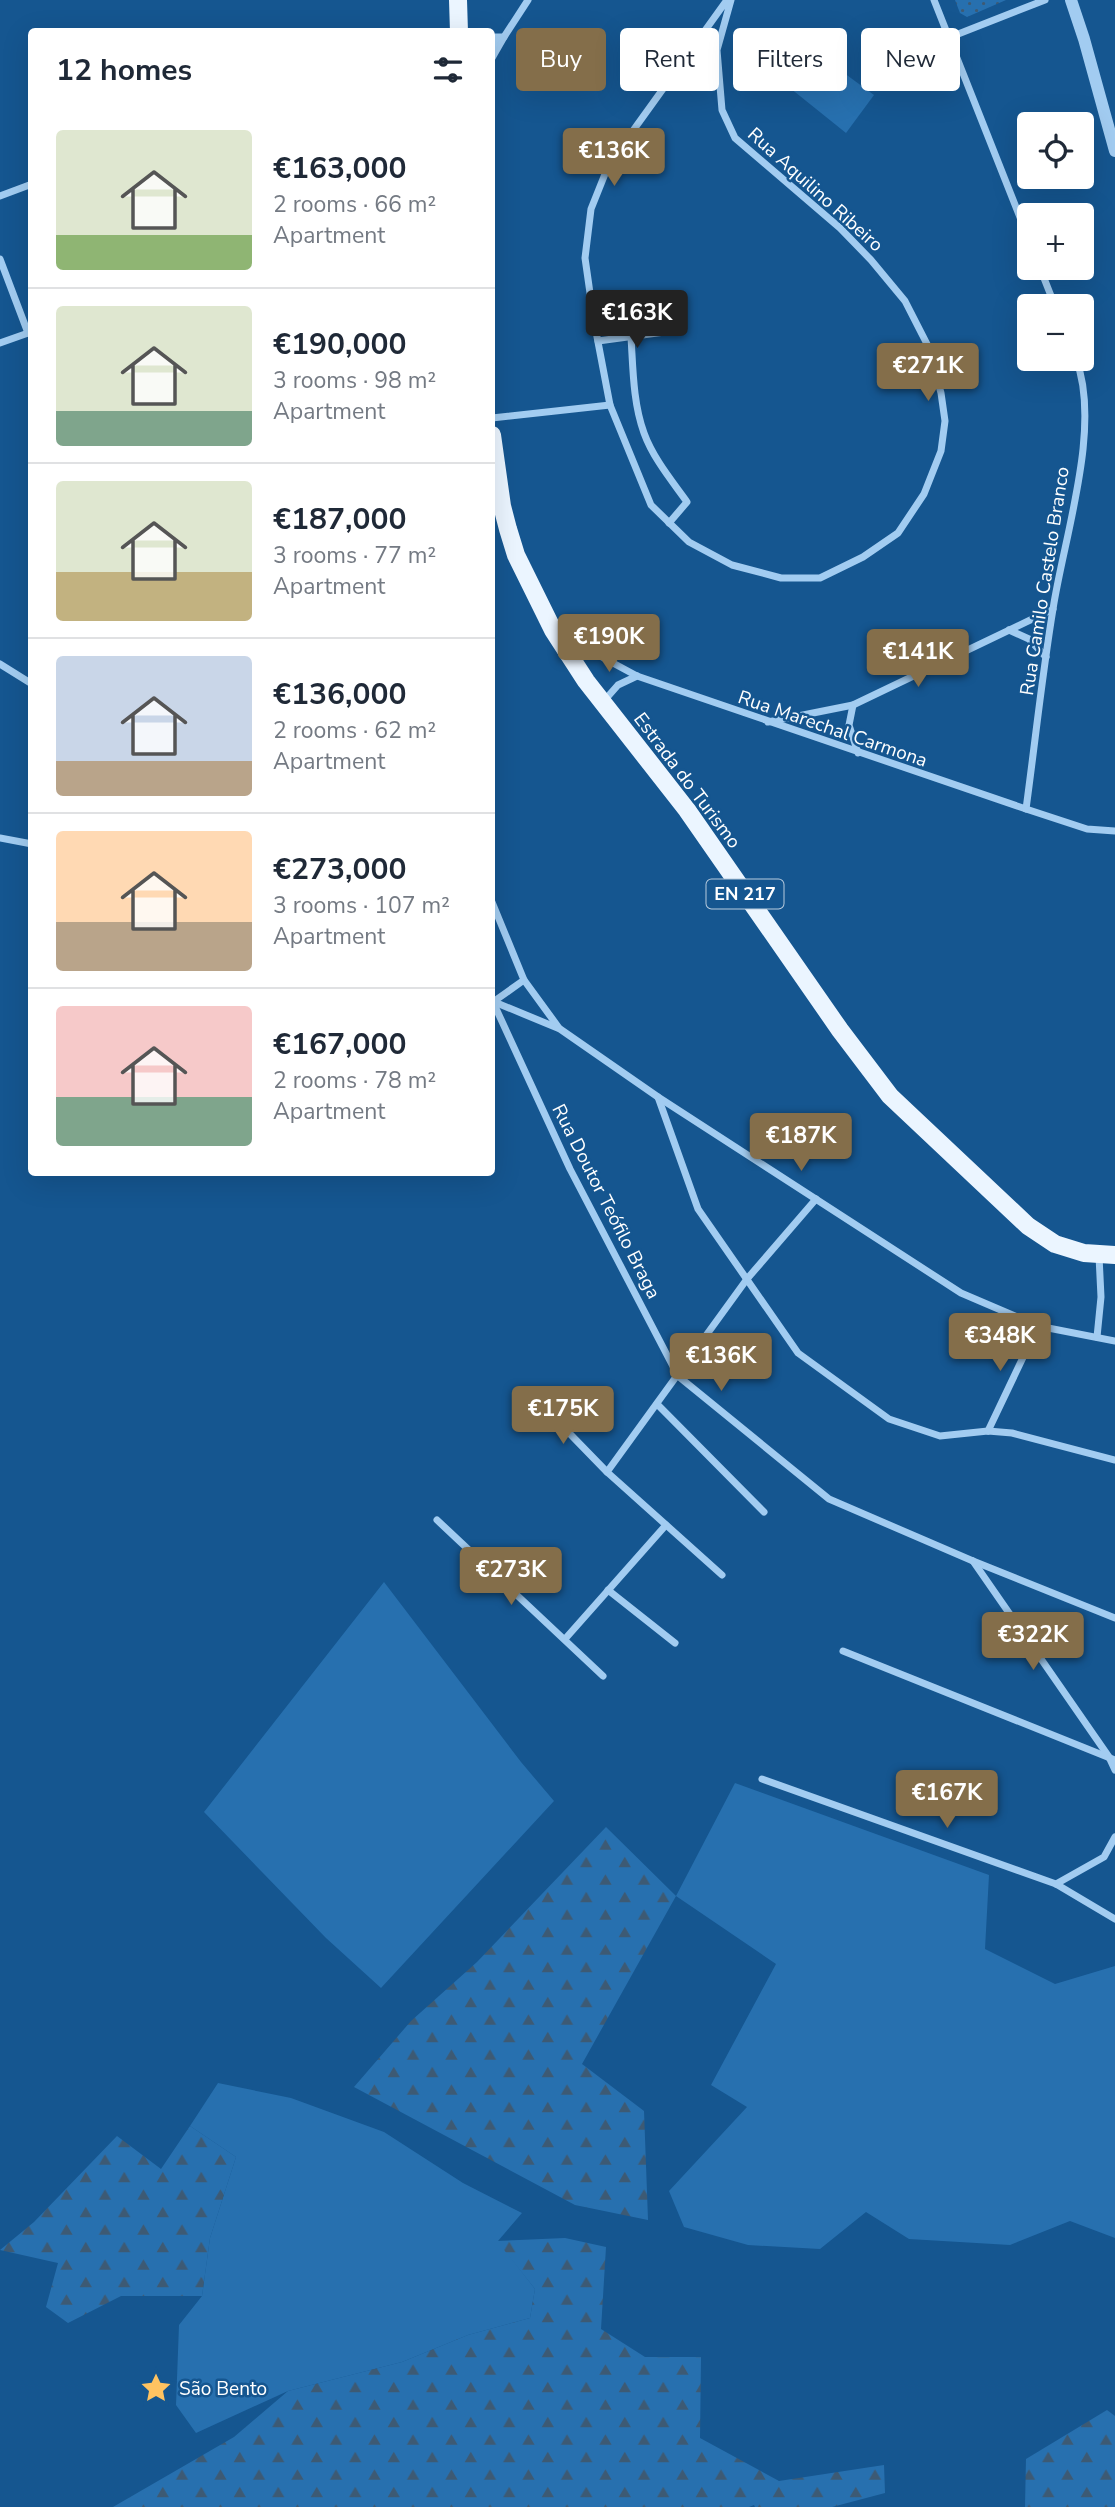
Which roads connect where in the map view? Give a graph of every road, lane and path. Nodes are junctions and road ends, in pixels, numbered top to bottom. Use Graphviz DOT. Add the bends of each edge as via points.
graph roads {
  1 [pos="458,0"];
  2 [pos="528,0"];
  3 [pos="729,0"];
  4 [pos="934,0"];
  5 [pos="1045,0"];
  6 [pos="1071,0"];
  7 [pos="462,28"];
  8 [pos="944,28"];
  9 [pos="960,33"];
  10 [pos="495,37"];
  11 [pos="504,37"];
  12 [pos="495,44"];
  13 [pos="495,53"];
  14 [pos="960,68"];
  15 [pos="1115,151"];
  16 [pos="28,186"];
  17 [pos="0,196"];
  18 [pos="1017,210"];
  19 [pos="0,258"];
  20 [pos="28,327"];
  21 [pos="672,331"];
  22 [pos="28,333"];
  23 [pos="631,337"];
  24 [pos="598,341"];
  25 [pos="0,343"];
  26 [pos="1081,371"];
  27 [pos="610,405"];
  28 [pos="495,418"];
  29 [pos="495,479"];
  30 [pos="497,508"];
  31 [pos="669,523"];
  32 [pos="1053,609"];
  33 [pos="553,630"];
  34 [pos="1009,630"];
  35 [pos="1046,657"];
  36 [pos="0,664"];
  37 [pos="637,676"];
  38 [pos="28,682"];
  39 [pos="603,702"];
  40 [pos="853,705"];
  41 [pos="767,723"];
  42 [pos="858,753"];
  43 [pos="1026,809"];
  44 [pos="1115,831"];
  45 [pos="0,838"];
  46 [pos="28,844"];
  47 [pos="495,909"];
  48 [pos="524,980"];
  49 [pos="495,999"];
  50 [pos="495,1002"];
  51 [pos="495,1007"];
  52 [pos="560,1029"];
  53 [pos="658,1097"];
  54 [pos="816,1199"];
  55 [pos="1107,1255"];
  56 [pos="747,1279"];
  57 [pos="1038,1326"];
  58 [pos="1097,1337"];
  59 [pos="1115,1341"];
  60 [pos="678,1376"];
  61 [pos="539,1402"];
  62 [pos="657,1404"];
  63 [pos="988,1431"];
  64 [pos="1115,1461"];
  65 [pos="607,1472"];
  66 [pos="764,1512"];
  67 [pos="437,1520"];
  68 [pos="666,1525"];
  69 [pos="973,1561"];
  70 [pos="722,1575"];
  71 [pos="608,1590"];
  72 [pos="1115,1618"];
  73 [pos="565,1639"];
  74 [pos="675,1643"];
  75 [pos="843,1651"];
  76 [pos="603,1676"];
  77 [pos="1112,1758"];
  78 [pos="1115,1770"];
  79 [pos="762,1779"];
  80 [pos="1115,1837"];
  81 [pos="1056,1884"];
  82 [pos="1115,1919"];
  1 -- 7 [label="main road"];
  2 -- 11 [label="street"];
  3 -- 24 [label="street, Rua Aquilino Ribeiro" via="608,164 592,209 585,258"];
  3 -- 31 [label="street, Rua Aquilino Ribeiro" via="717,50 722,110 735,138 840,228 905,300 928,346 945,421 941,451 924,494 898,533 820,578 781,578 732,565 689,542"];
  4 -- 8 [label="street"];
  5 -- 9 [label="street"];
  6 -- 15 [label="street"];
  10 -- 11 [label="street"];
  11 -- 12 [label="street"];
  11 -- 13 [label="street"];
  14 -- 18 [label="street"];
  16 -- 17 [label="street"];
  19 -- 20 [label="street"];
  21 -- 23 [label="street"];
  22 -- 25 [label="street"];
  23 -- 24 [label="street"];
  23 -- 31 [label="street" via="644,433 687,502"];
  24 -- 27 [label="street, Rua Aquilino Ribeiro"];
  26 -- 32 [label="street, Rua Camilo Castelo Branco" via="1086,427"];
  27 -- 28 [label="street"];
  27 -- 31 [label="street, Rua Aquilino Ribeiro" via="651,505"];
  29 -- 30 [label="main road, Estrada do Turismo / EN 217"];
  30 -- 33 [label="main road, Estrada do Turismo / EN 217"];
  32 -- 34 [label="street"];
  32 -- 35 [label="street, Rua Camilo Castelo Branco"];
  33 -- 37 [label="street, Rua Marechal Carmona" via="569,631 600,656"];
  33 -- 39 [label="main road, Estrada do Turismo / EN 217"];
  34 -- 35 [label="street" via="1030,639"];
  34 -- 40 [label="street"];
  35 -- 43 [label="street, Rua Camilo Castelo Branco"];
  36 -- 38 [label="street"];
  37 -- 39 [label="street" via="618,685"];
  37 -- 41 [label="street, Rua Marechal Carmona"];
  39 -- 55 [label="main road, Estrada do Turismo / EN 217" via="687,810 890,1096 1028,1226 1055,1244"];
  40 -- 41 [label="street"];
  40 -- 42 [label="street" via="849,725"];
  41 -- 42 [label="street, Rua Marechal Carmona"];
  42 -- 43 [label="street, Rua Marechal Carmona"];
  43 -- 44 [label="street, Rua Marechal Carmona" via="1087,829"];
  45 -- 46 [label="street"];
  47 -- 48 [label="street"];
  48 -- 49 [label="street"];
  48 -- 52 [label="street"];
  50 -- 52 [label="street"];
  51 -- 60 [label="street, Rua Doutor Teófilo Braga" via="570,1169"];
  52 -- 53 [label="street"];
  53 -- 54 [label="street"];
  53 -- 56 [label="street" via="698,1209"];
  54 -- 56 [label="street"];
  54 -- 57 [label="street" via="961,1293"];
  55 -- 58 [label="street"];
  56 -- 60 [label="street"];
  56 -- 63 [label="street" via="798,1353 889,1419 940,1436"];
  57 -- 58 [label="street"];
  57 -- 63 [label="street"];
  58 -- 59 [label="street"];
  60 -- 62 [label="street"];
  60 -- 69 [label="street, Rua Doutor Teófilo Braga" via="829,1499"];
  61 -- 65 [label="street"];
  62 -- 65 [label="street"];
  62 -- 66 [label="street"];
  63 -- 64 [label="street" via="1012,1433"];
  65 -- 68 [label="street"];
  67 -- 73 [label="street"];
  68 -- 70 [label="street"];
  68 -- 71 [label="street"];
  69 -- 72 [label="street, Rua Doutor Teófilo Braga"];
  69 -- 77 [label="street"];
  71 -- 73 [label="street"];
  71 -- 74 [label="street"];
  73 -- 76 [label="street"];
  75 -- 77 [label="street"];
  77 -- 78 [label="street"];
  79 -- 81 [label="street"];
  80 -- 81 [label="street" via="1104,1857"];
  81 -- 82 [label="street"];
}
